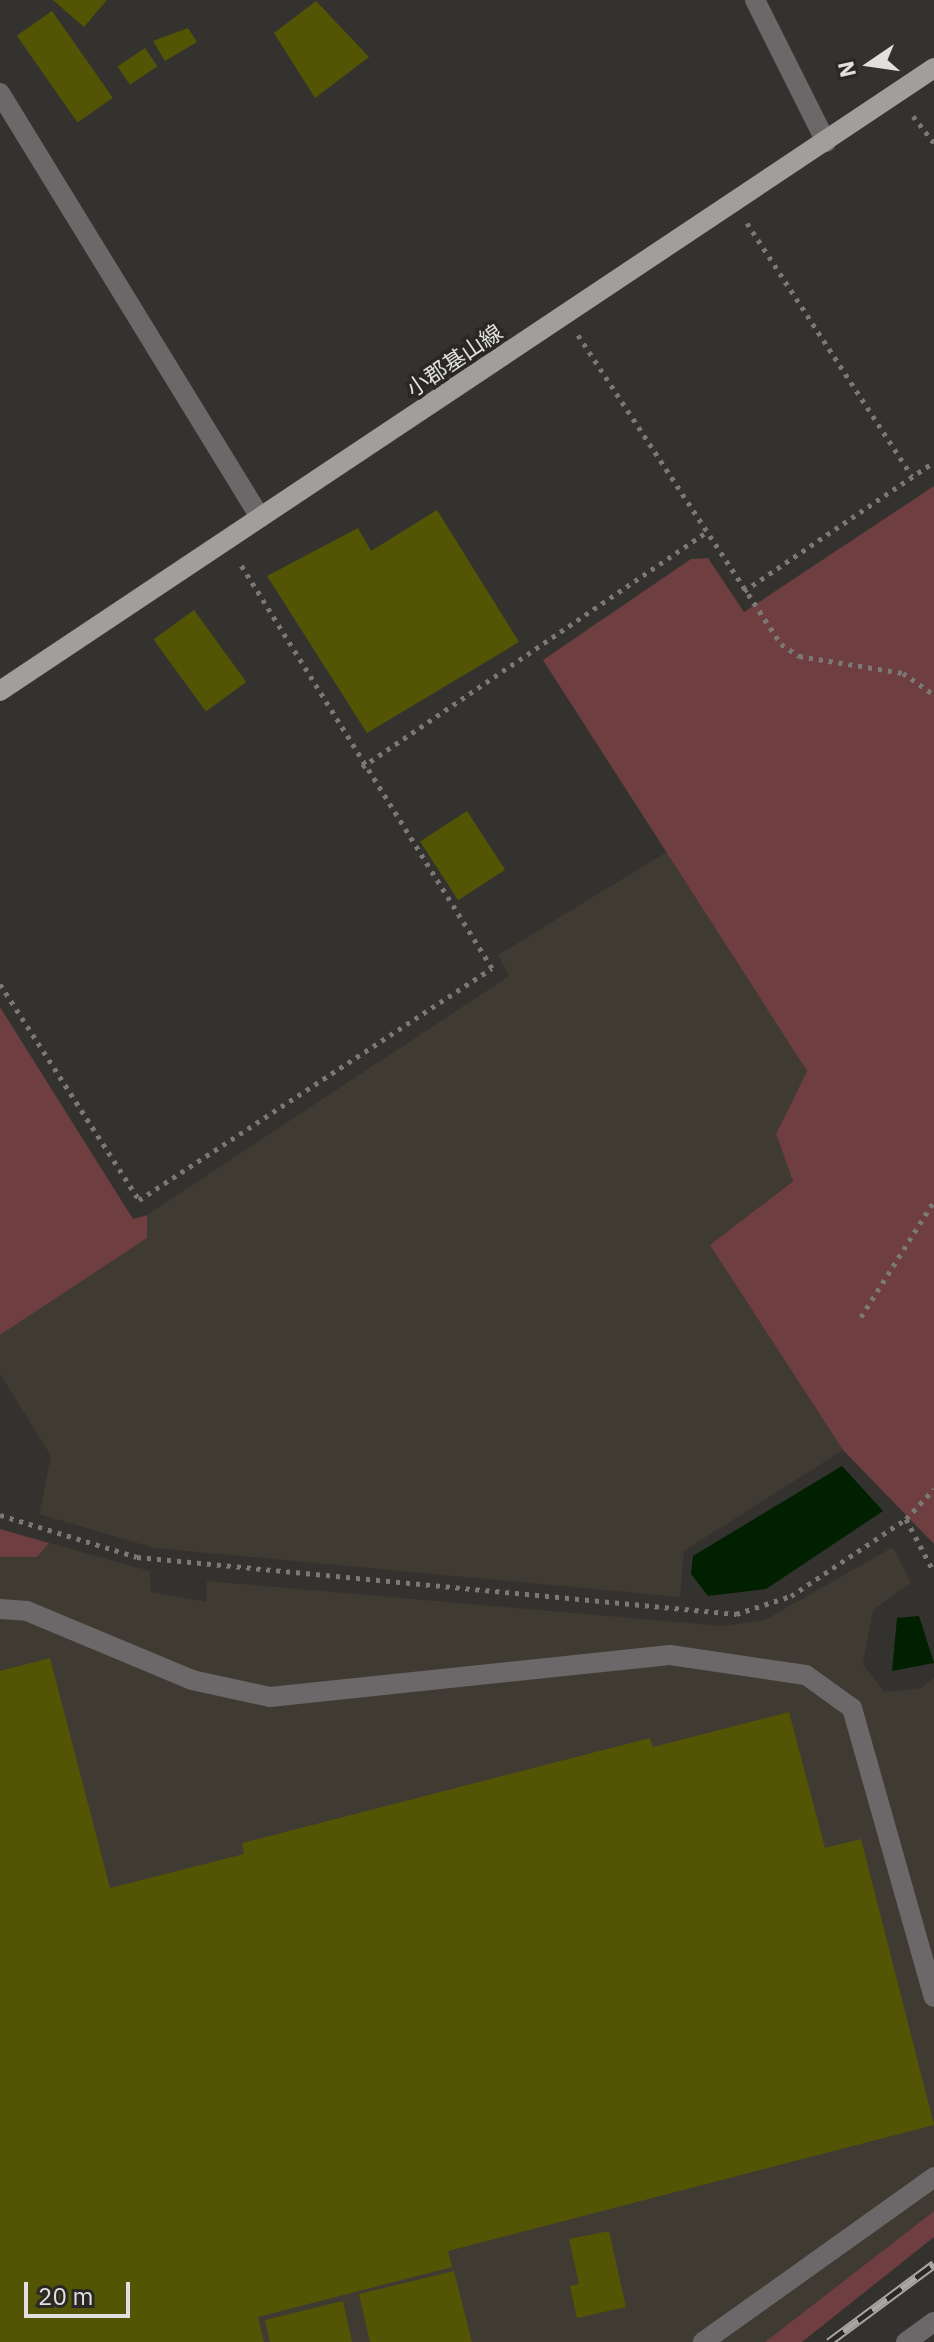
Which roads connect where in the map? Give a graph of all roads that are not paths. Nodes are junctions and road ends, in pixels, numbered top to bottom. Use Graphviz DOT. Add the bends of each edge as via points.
graph roads {
  1 [pos="755,0"];
  2 [pos="934,68"];
  3 [pos="0,93"];
  4 [pos="826,142"];
  5 [pos="260,518"];
  6 [pos="0,691"];
  7 [pos="0,1609"];
  8 [pos="934,1997"];
  9 [pos="934,2177"];
  10 [pos="934,2322"];
  11 [pos="703,2342"];
  12 [pos="906,2342"];
  1 -- 4 [label="street"];
  2 -- 4 [label="main road, 小郡基山線"];
  3 -- 5 [label="street"];
  4 -- 5 [label="main road, 小郡基山線"];
  5 -- 6 [label="main road, 小郡基山線"];
  7 -- 8 [label="street" via="27,1611 204,1684 270,1697 670,1655 806,1675 852,1708"];
  9 -- 11 [label="street"];
  10 -- 12 [label="street"];
}
